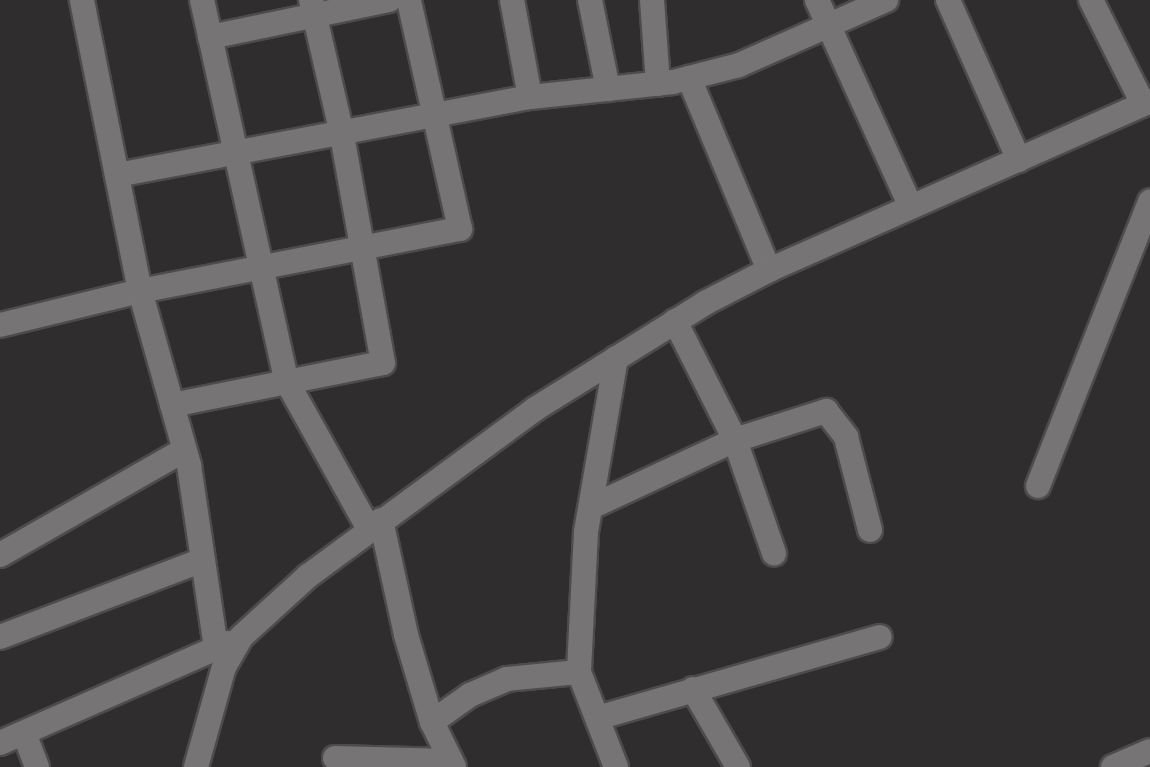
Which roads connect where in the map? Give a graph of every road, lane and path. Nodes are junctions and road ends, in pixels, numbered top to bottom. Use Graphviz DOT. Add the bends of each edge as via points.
graph roads {
  1 [pos="82,0"];
  2 [pos="202,0"];
  3 [pos="389,0"];
  4 [pos="409,0"];
  5 [pos="512,0"];
  6 [pos="590,0"];
  7 [pos="652,0"];
  8 [pos="817,0"];
  9 [pos="886,0"];
  10 [pos="948,0"];
  11 [pos="1091,0"];
  12 [pos="313,7"];
  13 [pos="829,25"];
  14 [pos="210,37"];
  15 [pos="689,78"];
  16 [pos="658,84"];
  17 [pos="608,89"];
  18 [pos="530,97"];
  19 [pos="1147,102"];
  20 [pos="434,116"];
  21 [pos="342,134"];
  22 [pos="236,155"];
  23 [pos="1019,160"];
  24 [pos="117,175"];
  25 [pos="1150,201"];
  26 [pos="910,205"];
  27 [pos="362,248"];
  28 [pos="261,267"];
  29 [pos="769,270"];
  30 [pos="140,291"];
  31 [pos="675,321"];
  32 [pos="0,325"];
  33 [pos="616,358"];
  34 [pos="286,380"];
  35 [pos="172,405"];
  36 [pos="735,440"];
  37 [pos="184,450"];
  38 [pos="1038,486"];
  39 [pos="591,507"];
  40 [pos="375,525"];
  41 [pos="870,530"];
  42 [pos="774,553"];
  43 [pos="0,555"];
  44 [pos="203,560"];
  45 [pos="0,637"];
  46 [pos="241,637"];
  47 [pos="880,637"];
  48 [pos="216,648"];
  49 [pos="579,672"];
  50 [pos="693,689"];
  51 [pos="597,718"];
  52 [pos="432,722"];
  53 [pos="24,733"];
  54 [pos="0,743"];
  55 [pos="1150,751"];
  56 [pos="335,758"];
  57 [pos="452,764"];
  58 [pos="190,765"];
  59 [pos="37,767"];
  60 [pos="616,767"];
  61 [pos="738,767"];
  62 [pos="1113,767"];
  1 -- 24 [label="street"];
  2 -- 14 [label="street"];
  3 -- 12 [label="street"];
  4 -- 20 [label="street"];
  5 -- 18 [label="street"];
  6 -- 17 [label="street"];
  7 -- 16 [label="street"];
  8 -- 13 [label="street"];
  9 -- 13 [label="street"];
  10 -- 23 [label="street"];
  11 -- 19 [label="street"];
  12 -- 14 [label="street"];
  12 -- 21 [label="street"];
  13 -- 15 [label="street" via="739,65"];
  13 -- 26 [label="street"];
  14 -- 22 [label="street"];
  15 -- 16 [label="street"];
  15 -- 29 [label="street"];
  16 -- 17 [label="street"];
  17 -- 18 [label="street"];
  18 -- 20 [label="street"];
  19 -- 23 [label="street"];
  20 -- 21 [label="street"];
  20 -- 27 [label="street" via="460,229"];
  21 -- 22 [label="street"];
  21 -- 27 [label="street"];
  22 -- 24 [label="street"];
  22 -- 28 [label="street"];
  23 -- 26 [label="street"];
  24 -- 30 [label="street"];
  25 -- 38 [label="street"];
  26 -- 29 [label="street"];
  27 -- 28 [label="street"];
  27 -- 34 [label="street" via="383,363"];
  28 -- 30 [label="street"];
  28 -- 34 [label="street"];
  29 -- 31 [label="street"];
  30 -- 32 [label="street"];
  30 -- 35 [label="street"];
  31 -- 33 [label="street"];
  31 -- 36 [label="street"];
  33 -- 39 [label="street"];
  33 -- 40 [label="street" via="535,409"];
  34 -- 35 [label="street"];
  34 -- 40 [label="street"];
  35 -- 37 [label="street"];
  36 -- 39 [label="street"];
  36 -- 41 [label="street" via="812,412 834,415 846,437"];
  36 -- 42 [label="street"];
  37 -- 43 [label="street"];
  37 -- 44 [label="street"];
  39 -- 49 [label="street"];
  40 -- 46 [label="street"];
  40 -- 52 [label="street"];
  44 -- 45 [label="street"];
  44 -- 48 [label="street"];
  46 -- 48 [label="street"];
  46 -- 58 [label="street" via="224,667"];
  47 -- 50 [label="street"];
  48 -- 53 [label="street"];
  49 -- 51 [label="street"];
  49 -- 52 [label="street" via="507,679"];
  50 -- 51 [label="street"];
  50 -- 61 [label="street"];
  51 -- 60 [label="street"];
  52 -- 57 [label="street"];
  53 -- 54 [label="street"];
  53 -- 59 [label="street"];
  55 -- 62 [label="street"];
  56 -- 57 [label="street"];
}
